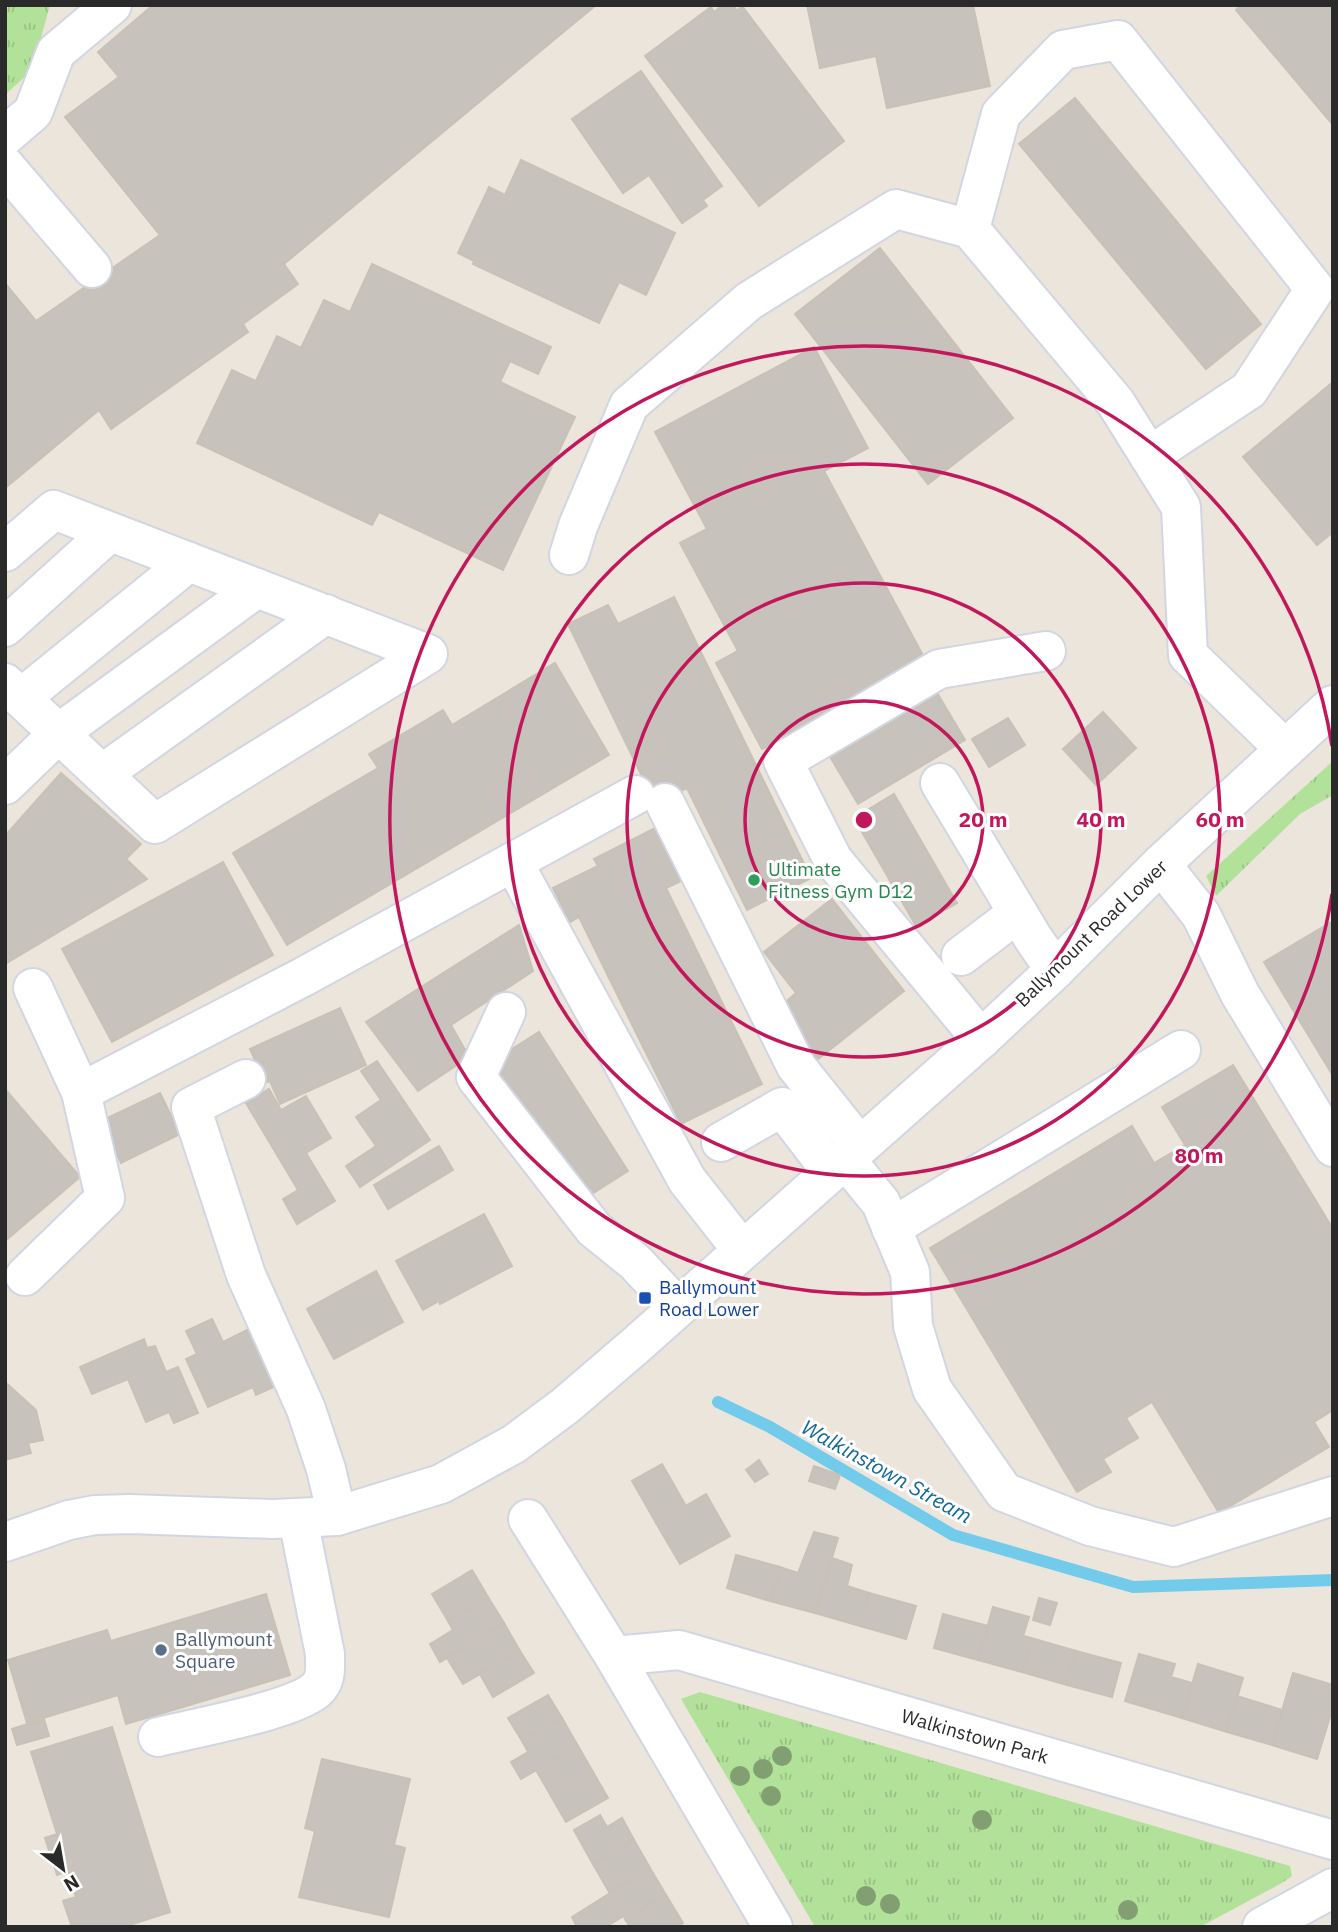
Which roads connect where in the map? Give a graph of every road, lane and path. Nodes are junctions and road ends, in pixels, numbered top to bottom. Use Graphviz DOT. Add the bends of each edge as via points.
graph roads {
  1 [pos="112,5"];
  2 [pos="5,136"];
  3 [pos="5,166"];
  4 [pos="970,229"];
  5 [pos="92,268"];
  6 [pos="1149,456"];
  7 [pos="110,532"];
  8 [pos="5,552"];
  9 [pos="569,555"];
  10 [pos="189,562"];
  11 [pos="257,588"];
  12 [pos="326,614"];
  13 [pos="5,627"];
  14 [pos="1046,651"];
  15 [pos="13,690"];
  16 [pos="1333,705"];
  17 [pos="59,733"];
  18 [pos="1285,749"];
  19 [pos="102,774"];
  20 [pos="940,783"];
  21 [pos="5,785"];
  22 [pos="513,862"];
  23 [pos="1161,864"];
  24 [pos="1018,913"];
  25 [pos="961,956"];
  26 [pos="1055,970"];
  27 [pos="33,988"];
  28 [pos="506,1012"];
  29 [pos="981,1040"];
  30 [pos="1181,1050"];
  31 [pos="246,1079"];
  32 [pos="81,1092"];
  33 [pos="722,1142"];
  34 [pos="1333,1147"];
  35 [pos="846,1159"];
  36 [pos="891,1228"];
  37 [pos="742,1250"];
  38 [pos="25,1276"];
  39 [pos="677,1307"];
  40 [pos="1333,1496"];
  41 [pos="337,1516"];
  42 [pos="298,1519"];
  43 [pos="527,1519"];
  44 [pos="5,1542"];
  45 [pos="614,1657"];
  46 [pos="159,1737"];
  47 [pos="1333,1840"];
  48 [pos="1333,1888"];
  49 [pos="773,1927"];
  50 [pos="1262,1927"];
  1 -- 2 [label="street" via="56,52 33,112"];
  3 -- 5 [label="street"];
  4 -- 6 [label="street" via="1115,403"];
  4 -- 6 [label="street" via="1001,114 1063,50 1118,40 1315,289 1249,390"];
  4 -- 9 [label="street" via="896,209 749,301 629,405"];
  6 -- 18 [label="street" via="1181,507 1188,655"];
  7 -- 8 [label="street" via="54,510"];
  7 -- 10 [label="street"];
  7 -- 13 [label="street"];
  10 -- 11 [label="street"];
  10 -- 15 [label="street"];
  11 -- 12 [label="street"];
  11 -- 17 [label="street"];
  12 -- 19 [label="street"];
  12 -- 19 [label="street" via="428,653 155,824"];
  14 -- 29 [label="street" via="939,669 783,761 833,860"];
  15 -- 17 [label="street"];
  16 -- 18 [label="street, Ballymount Road Lower"];
  17 -- 19 [label="street"];
  17 -- 21 [label="street"];
  18 -- 23 [label="street, Ballymount Road Lower"];
  20 -- 24 [label="street"];
  22 -- 32 [label="street"];
  22 -- 35 [label="street" via="650,799"];
  22 -- 37 [label="street" via="687,1180"];
  23 -- 26 [label="street, Ballymount Road Lower"];
  23 -- 34 [label="street" via="1201,915 1240,994"];
  24 -- 25 [label="street"];
  24 -- 26 [label="street"];
  26 -- 29 [label="street, Ballymount Road Lower"];
  27 -- 32 [label="street"];
  28 -- 39 [label="street" via="476,1077 594,1229 635,1262"];
  29 -- 35 [label="street, Ballymount Road Lower"];
  30 -- 36 [label="street"];
  31 -- 41 [label="street" via="191,1107 246,1275 306,1409"];
  32 -- 38 [label="street" via="105,1198"];
  33 -- 35 [label="street" via="782,1107"];
  35 -- 36 [label="street" via="880,1203"];
  35 -- 37 [label="street, Ballymount Road Lower"];
  36 -- 40 [label="street" via="910,1272 913,1326 932,1389 1004,1492 1090,1526 1174,1547"];
  37 -- 39 [label="street, Ballymount Road Lower"];
  39 -- 41 [label="street, Ballymount Road Lower" via="565,1406 513,1444 441,1484"];
  41 -- 42 [label="street, Ballymount Road Lower"];
  42 -- 44 [label="street, Ballymount Road Lower" via="95,1515"];
  42 -- 46 [label="street" via="326,1675 317,1689 281,1707"];
  43 -- 45 [label="street"];
  45 -- 47 [label="street, Walkinstown Park" via="679,1650"];
  45 -- 49 [label="street"];
  48 -- 50 [label="street"];
}
